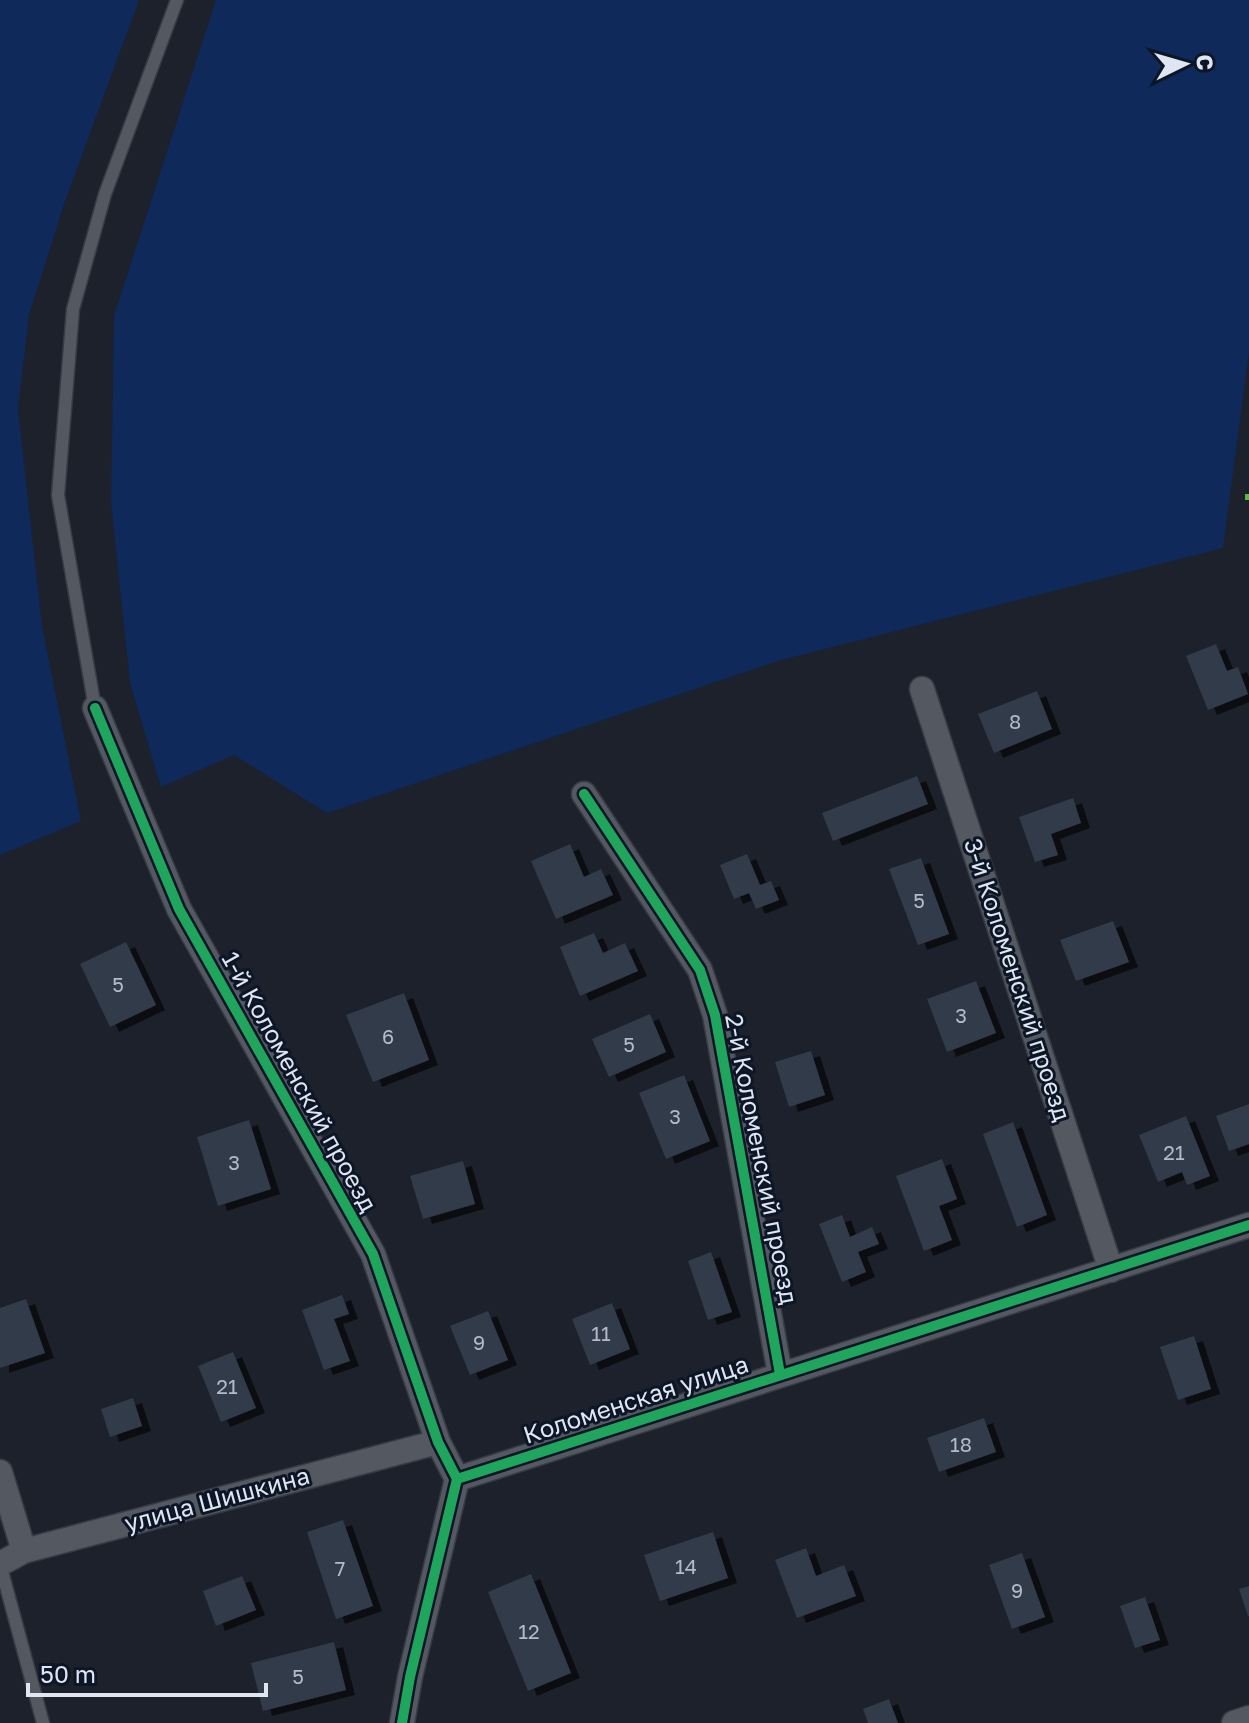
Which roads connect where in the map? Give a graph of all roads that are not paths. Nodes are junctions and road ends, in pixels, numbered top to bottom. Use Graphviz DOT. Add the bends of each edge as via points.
graph roads {
  1 [pos="177,0"];
  2 [pos="922,689"];
  3 [pos="95,708"];
  4 [pos="584,794"];
  5 [pos="1249,1225"];
  6 [pos="1111,1270"];
  7 [pos="780,1374"];
  8 [pos="438,1442"];
  9 [pos="0,1472"];
  10 [pos="457,1479"];
  11 [pos="24,1551"];
  12 [pos="0,1564"];
  13 [pos="1249,1718"];
  14 [pos="43,1723"];
  15 [pos="402,1723"];
  16 [pos="1234,1723"];
  1 -- 3 [label="lane" via="105,194 73,309 58,495"];
  2 -- 6 [label="street, 3-й Коломенский проезд"];
  3 -- 8 [label="street, 1-й Коломенский проезд" via="179,909 373,1254"];
  4 -- 7 [label="street, 2-й Коломенский проезд" via="700,970 715,1015"];
  5 -- 6 [label="street, Коломенская улица"];
  6 -- 7 [label="street, Коломенская улица"];
  7 -- 10 [label="street, Коломенская улица"];
  8 -- 10 [label="street, 1-й Коломенский проезд"];
  8 -- 11 [label="street, улица Шишкина"];
  9 -- 11 [label="street"];
  10 -- 15 [label="street"];
  11 -- 12 [label="street, улица Шишкина"];
  12 -- 14 [label="lane"];
  13 -- 16 [label="street"];
}
